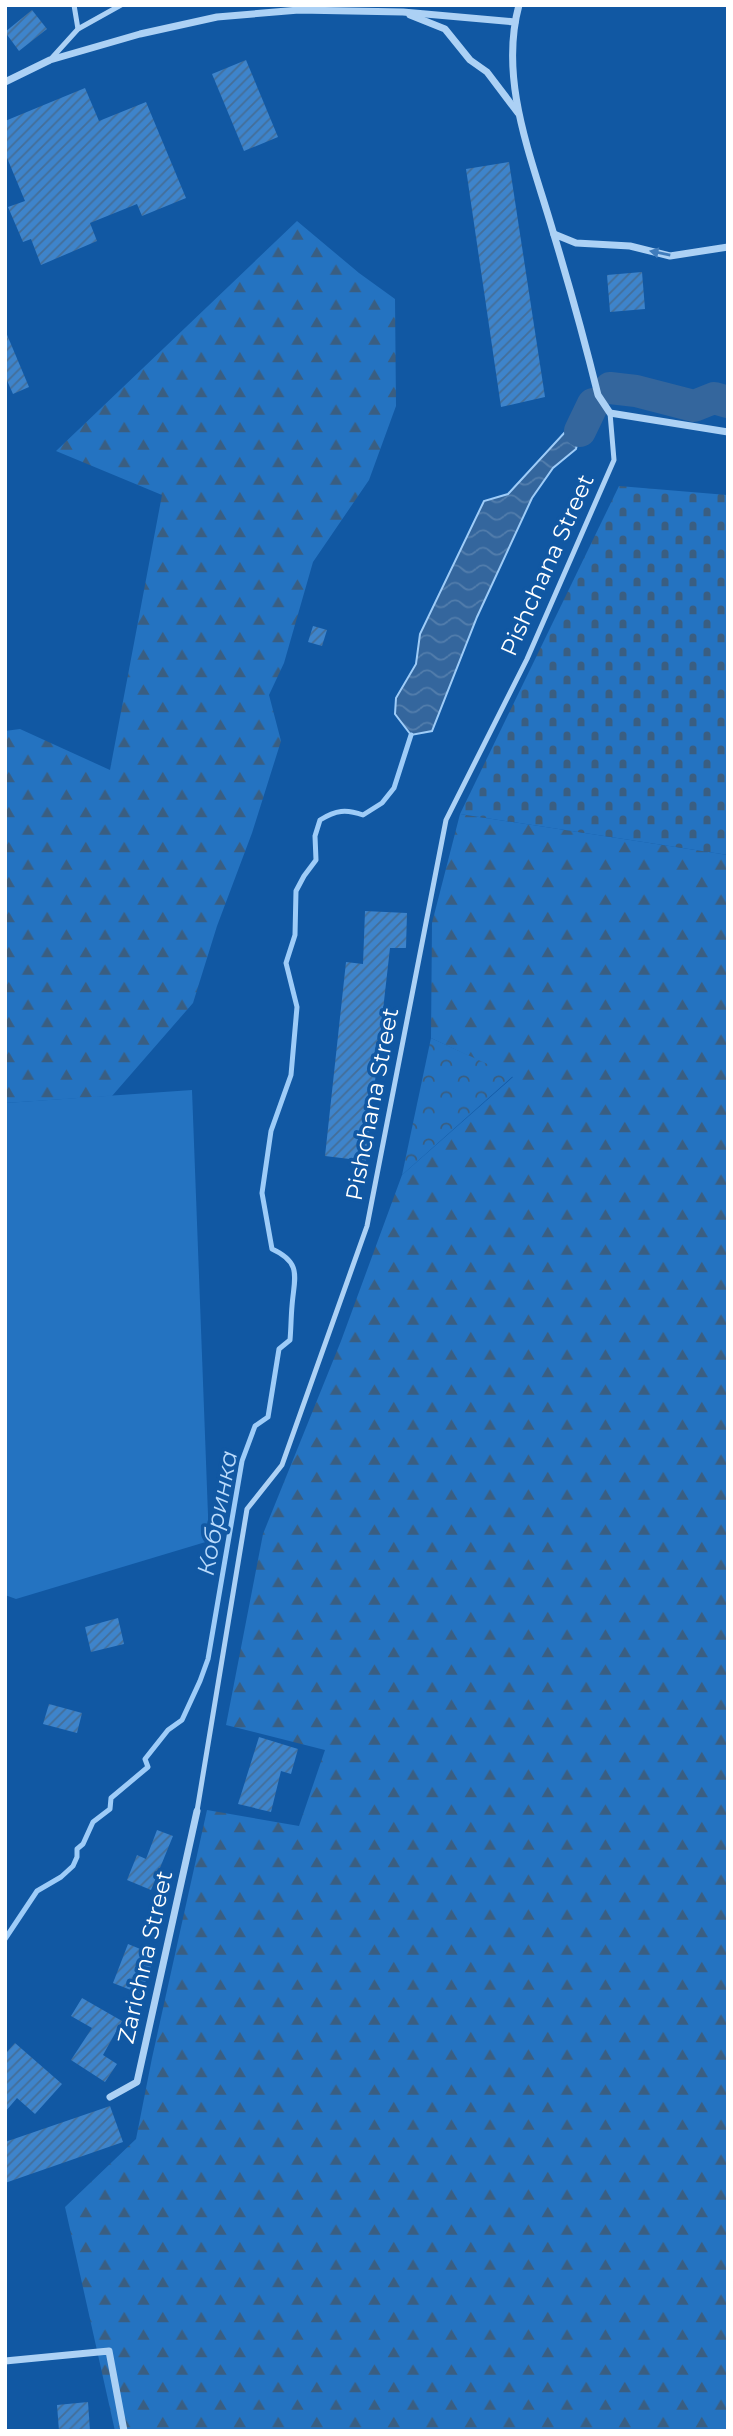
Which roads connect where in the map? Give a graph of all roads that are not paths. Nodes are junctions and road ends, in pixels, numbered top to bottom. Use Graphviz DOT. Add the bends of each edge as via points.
graph roads {
  1 [pos="74,5"];
  2 [pos="121,5"];
  3 [pos="519,5"];
  4 [pos="403,12"];
  5 [pos="515,22"];
  6 [pos="78,29"];
  7 [pos="50,60"];
  8 [pos="5,82"];
  9 [pos="518,114"];
  10 [pos="554,234"];
  11 [pos="728,247"];
  12 [pos="610,413"];
  13 [pos="728,432"];
  14 [pos="197,1811"];
  15 [pos="110,2097"];
  16 [pos="5,2361"];
  17 [pos="124,2431"];
  1 -- 6 [label="lane"];
  2 -- 6 [label="lane"];
  3 -- 5 [label="street, Pishchana Street"];
  4 -- 5 [label="street"];
  4 -- 7 [label="street" via="299,10 217,18"];
  4 -- 9 [label="street" via="445,29 470,60 487,72"];
  5 -- 9 [label="street, Pishchana Street" via="512,54"];
  6 -- 7 [label="lane"];
  7 -- 8 [label="street"];
  9 -- 10 [label="street, Pishchana Street"];
  11 -- 10 [label="street, one-way" via="670,256 630,246 576,243"];
  10 -- 12 [label="street, Pishchana Street" via="598,395"];
  12 -- 13 [label="street"];
  12 -- 14 [label="lane, Pishchana Street" via="614,460 527,659 446,820 368,1226 282,1465 247,1509"];
  14 -- 15 [label="street, Zarichna Street" via="136,2082"];
  16 -- 17 [label="street" via="109,2351"];
}
